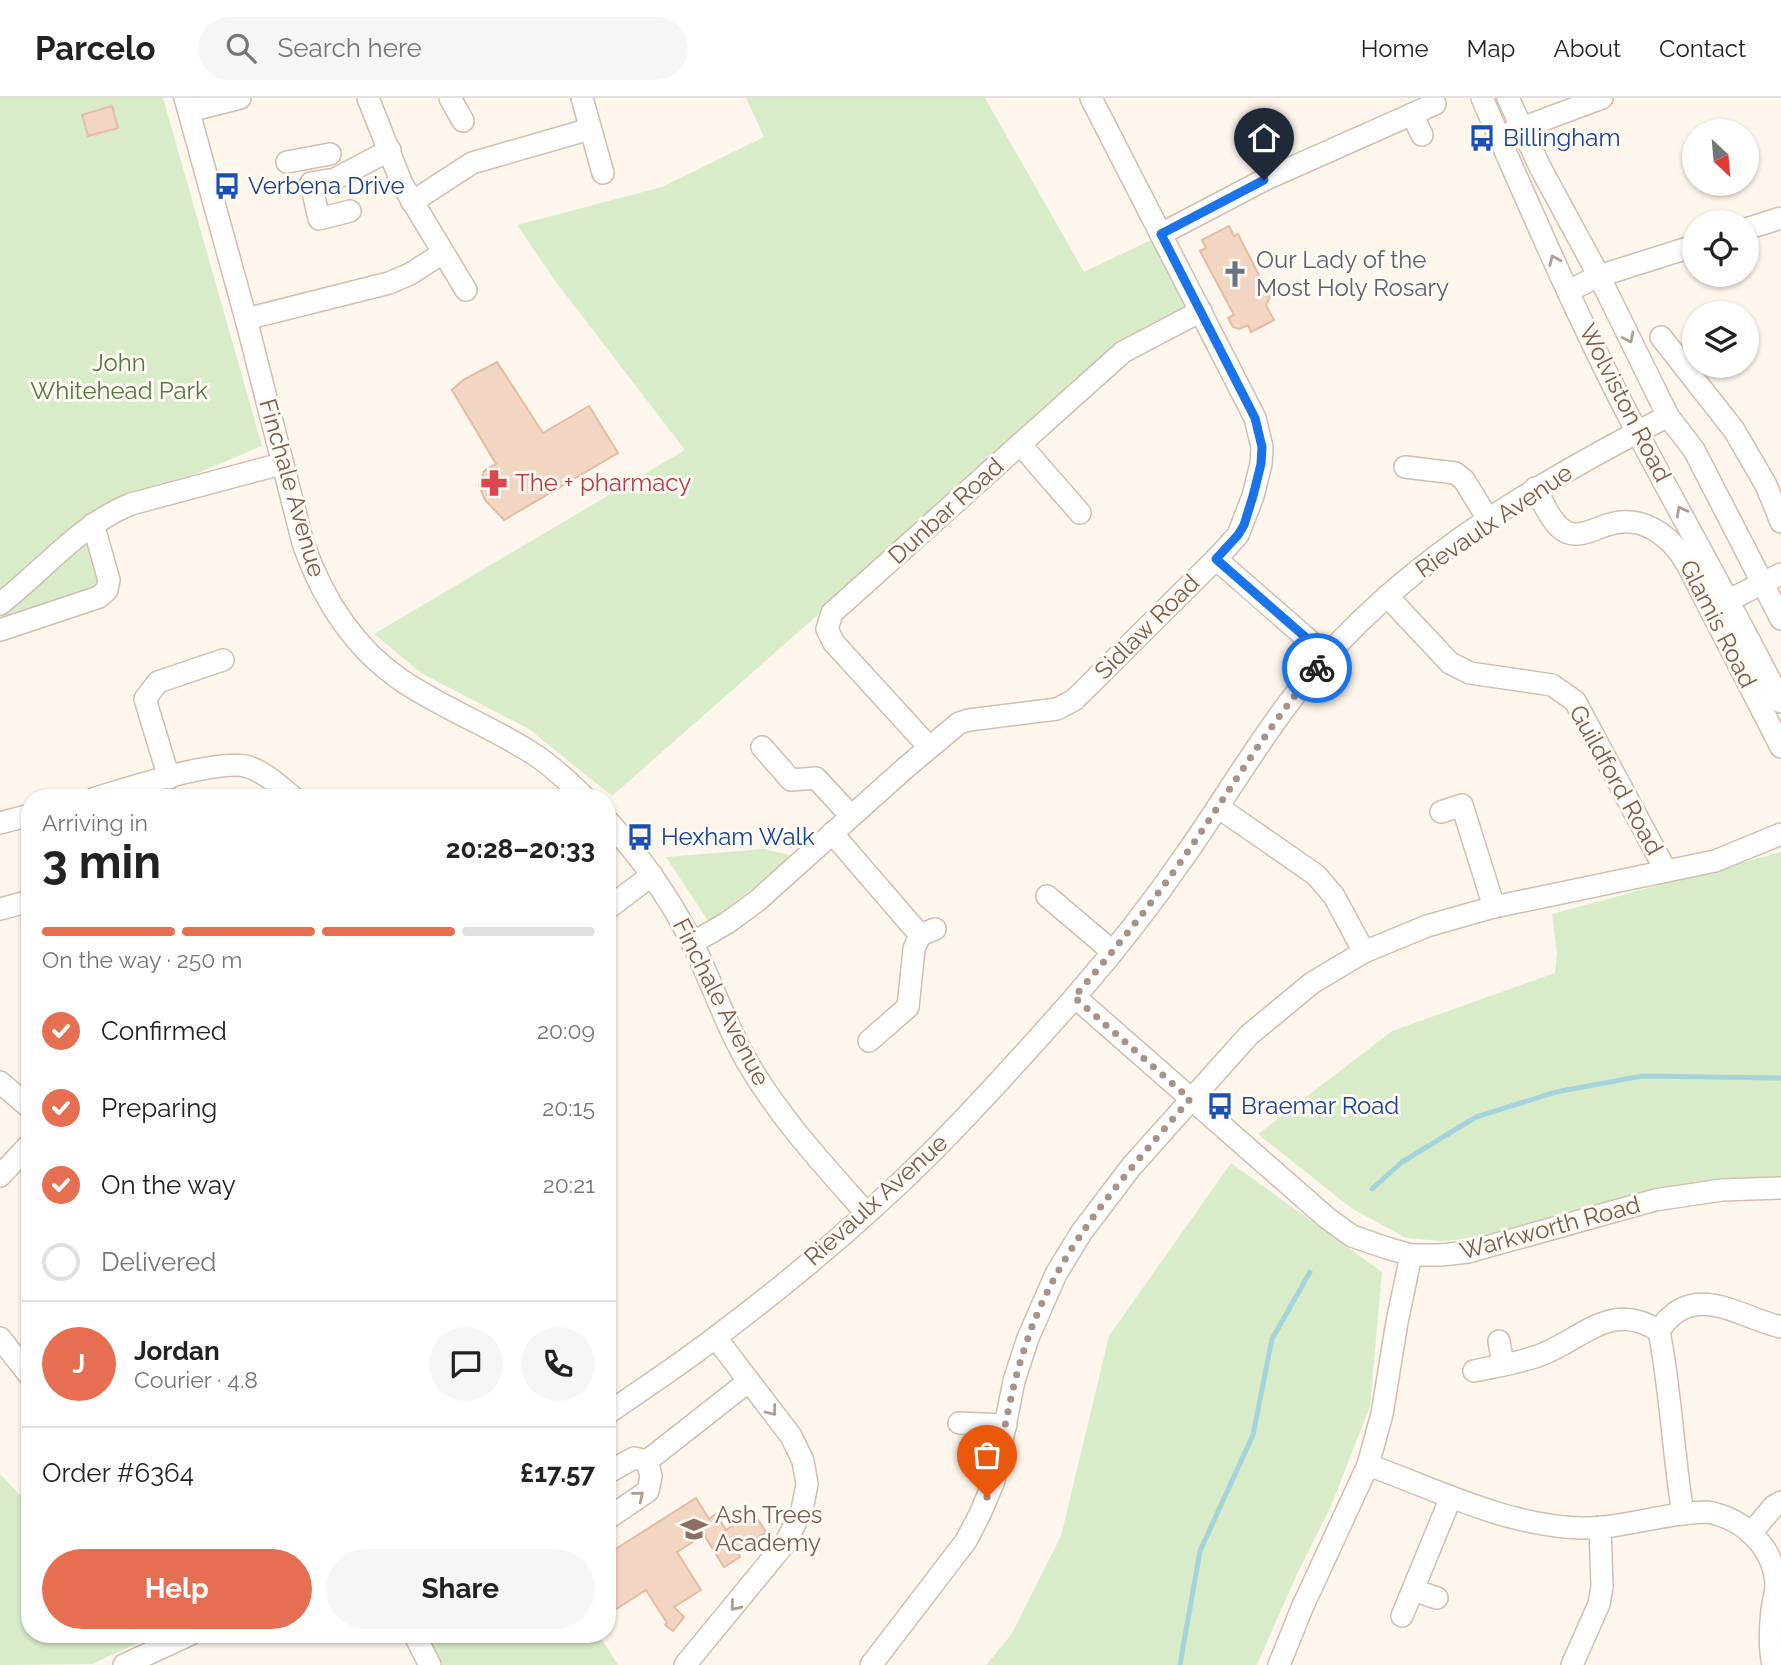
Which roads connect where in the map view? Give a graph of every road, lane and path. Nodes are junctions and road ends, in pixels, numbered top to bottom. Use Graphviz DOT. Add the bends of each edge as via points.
graph roads {
  1 [pos="240,98"];
  2 [pos="368,98"];
  3 [pos="582,98"];
  4 [pos="1091,98"];
  5 [pos="1482,98"];
  6 [pos="1508,98"];
  7 [pos="1602,98"];
  8 [pos="1435,104"];
  9 [pos="187,105"];
  10 [pos="1412,114"];
  11 [pos="590,128"];
  12 [pos="1521,128"];
  13 [pos="1422,135"];
  14 [pos="1499,136"];
  15 [pos="390,150"];
  16 [pos="330,154"];
  17 [pos="603,173"];
  18 [pos="311,183"];
  19 [pos="412,202"];
  20 [pos="350,211"];
  21 [pos="1781,218"];
  22 [pos="1759,225"];
  23 [pos="1161,234"];
  24 [pos="1682,250"];
  25 [pos="443,253"];
  26 [pos="1599,276"];
  27 [pos="466,290"];
  28 [pos="1568,291"];
  29 [pos="1201,311"];
  30 [pos="246,319"];
  31 [pos="1661,337"];
  32 [pos="1668,416"];
  33 [pos="1637,432"];
  34 [pos="1020,444"];
  35 [pos="281,464"];
  36 [pos="1405,467"];
  37 [pos="1535,488"];
  38 [pos="1080,513"];
  39 [pos="1488,519"];
  40 [pos="1781,522"];
  41 [pos="93,524"];
  42 [pos="1216,559"];
  43 [pos="1772,578"];
  44 [pos="1387,596"];
  45 [pos="1729,600"];
  46 [pos="0,604"];
  47 [pos="1781,619"];
  48 [pos="0,630"];
  49 [pos="1327,656"];
  50 [pos="223,660"];
  51 [pos="1781,702"];
  52 [pos="762,747"];
  53 [pos="929,747"];
  54 [pos="1781,747"];
  55 [pos="169,778"];
  56 [pos="128,789"];
  57 [pos="283,789"];
  58 [pos="575,789"];
  59 [pos="1217,807"];
  60 [pos="1441,811"];
  61 [pos="851,816"];
  62 [pos="21,817"];
  63 [pos="0,823"];
  64 [pos="616,830"];
  65 [pos="832,833"];
  66 [pos="1781,834"];
  67 [pos="1666,871"];
  68 [pos="652,875"];
  69 [pos="1047,896"];
  70 [pos="616,902"];
  71 [pos="21,903"];
  72 [pos="1493,907"];
  73 [pos="0,909"];
  74 [pos="692,943"];
  75 [pos="1113,952"];
  76 [pos="1364,952"];
  77 [pos="1074,997"];
  78 [pos="869,1041"];
  79 [pos="0,1082"];
  80 [pos="1190,1099"];
  81 [pos="21,1100"];
  82 [pos="21,1154"];
  83 [pos="0,1176"];
  84 [pos="1781,1188"];
  85 [pos="866,1213"];
  86 [pos="1411,1255"];
  87 [pos="1781,1326"];
  88 [pos="1659,1331"];
  89 [pos="0,1338"];
  90 [pos="716,1338"];
  91 [pos="1499,1341"];
  92 [pos="21,1365"];
  93 [pos="1503,1365"];
  94 [pos="1474,1371"];
  95 [pos="748,1381"];
  96 [pos="616,1408"];
  97 [pos="956,1423"];
  98 [pos="1006,1426"];
  99 [pos="647,1461"];
  100 [pos="1368,1465"];
  101 [pos="616,1468"];
  102 [pos="1451,1497"];
  103 [pos="1781,1502"];
  104 [pos="616,1513"];
  105 [pos="1684,1514"];
  106 [pos="1600,1527"];
  107 [pos="1751,1533"];
  108 [pos="1413,1590"];
  109 [pos="1437,1598"];
  110 [pos="1402,1616"];
  111 [pos="169,1643"];
  112 [pos="419,1643"];
  113 [pos="124,1665"];
  114 [pos="430,1665"];
  115 [pos="685,1665"];
  116 [pos="871,1665"];
  117 [pos="1279,1665"];
  118 [pos="1572,1665"];
  119 [pos="1773,1665"];
  1 -- 9 [label="street"];
  2 -- 15 [label="street"];
  3 -- 11 [label="street"];
  4 -- 23 [label="street, Sidlaw Road"];
  5 -- 14 [label="street, Wolviston Road"];
  6 -- 12 [label="street"];
  7 -- 12 [label="street"];
  8 -- 10 [label="street"];
  9 -- 30 [label="street, Finchale Avenue"];
  10 -- 13 [label="street"];
  10 -- 23 [label="street" via="1264,180"];
  11 -- 17 [label="street"];
  11 -- 19 [label="street" via="472,163"];
  12 -- 14 [label="street"];
  12 -- 26 [label="street"];
  28 -- 14 [label="street, Wolviston Road, one-way"];
  15 -- 18 [label="street" via="335,179"];
  15 -- 19 [label="street"];
  16 -- 18 [label="street" via="295,160"];
  18 -- 20 [label="street" via="319,219"];
  19 -- 25 [label="street"];
  21 -- 22 [label="street"];
  23 -- 29 [label="street, Sidlaw Road"];
  24 -- 26 [label="street"];
  25 -- 27 [label="street"];
  25 -- 30 [label="street" via="389,283"];
  26 -- 28 [label="street"];
  26 -- 32 [label="street, one-way"];
  28 -- 33 [label="street, Wolviston Road"];
  29 -- 34 [label="street, Dunbar Road" via="1123,352"];
  29 -- 42 [label="street, Sidlaw Road" via="1255,418 1262,447 1244,525"];
  30 -- 35 [label="street, Finchale Avenue"];
  31 -- 40 [label="street" via="1699,402 1734,430"];
  32 -- 33 [label="street, Rievaulx Avenue"];
  32 -- 43 [label="street" via="1694,450"];
  33 -- 37 [label="street, Rievaulx Avenue"];
  45 -- 33 [label="street, Wolviston Road, one-way"];
  34 -- 38 [label="street"];
  34 -- 53 [label="street, Dunbar Road" via="832,613 827,629 834,643"];
  35 -- 41 [label="street" via="131,504"];
  35 -- 58 [label="street, Finchale Avenue" via="313,573 356,640 400,679 535,754"];
  36 -- 39 [label="street" via="1455,473"];
  37 -- 39 [label="street, Rievaulx Avenue"];
  37 -- 54 [label="street, Glamis Road" via="1555,523 1567,533 1584,534 1631,521 1674,544"];
  39 -- 44 [label="street, Rievaulx Avenue"];
  41 -- 46 [label="street"];
  41 -- 48 [label="street" via="109,580 107,590 99,597"];
  42 -- 49 [label="street"];
  42 -- 53 [label="street, Sidlaw Road" via="1066,706 959,723"];
  43 -- 45 [label="street"];
  43 -- 47 [label="street"];
  44 -- 49 [label="street, Rievaulx Avenue"];
  44 -- 67 [label="street, Guildford Road" via="1450,663 1470,673 1552,685 1575,701"];
  45 -- 51 [label="street, Wolviston Road"];
  49 -- 59 [label="street, Rievaulx Avenue"];
  50 -- 55 [label="street" via="158,682 145,699"];
  52 -- 61 [label="street" via="790,780 816,778"];
  53 -- 61 [label="street, Sidlaw Road"];
  55 -- 56 [label="street"];
  55 -- 57 [label="street" via="218,765 248,767"];
  59 -- 75 [label="street, Rievaulx Avenue"];
  59 -- 76 [label="street" via="1316,875 1334,896"];
  60 -- 72 [label="street" via="1462,805"];
  61 -- 65 [label="street, Sidlaw Road"];
  62 -- 63 [label="street"];
  64 -- 68 [label="street, Finchale Avenue"];
  65 -- 74 [label="street, Sidlaw Road" via="757,901"];
  65 -- 78 [label="street" via="928,932 914,949 908,1007"];
  66 -- 67 [label="street" via="1715,861"];
  67 -- 72 [label="street"];
  68 -- 70 [label="street"];
  68 -- 74 [label="street, Finchale Avenue"];
  69 -- 75 [label="street"];
  71 -- 73 [label="street"];
  72 -- 76 [label="street" via="1427,926"];
  74 -- 85 [label="street, Finchale Avenue" via="726,1022 764,1089 806,1146"];
  75 -- 77 [label="street, Rievaulx Avenue"];
  76 -- 80 [label="street" via="1312,983 1249,1035"];
  77 -- 80 [label="street, Warkworth Road"];
  77 -- 85 [label="street, Rievaulx Avenue" via="933,1151"];
  79 -- 81 [label="street"];
  80 -- 86 [label="street, Warkworth Road" via="1352,1236"];
  80 -- 98 [label="street" via="1123,1178 1056,1274 1028,1338"];
  82 -- 83 [label="street"];
  84 -- 86 [label="street, Warkworth Road" via="1722,1190 1654,1200 1468,1252"];
  85 -- 90 [label="street, Rievaulx Avenue"];
  86 -- 100 [label="street" via="1382,1415"];
  87 -- 88 [label="street" via="1722,1305 1700,1304 1674,1314"];
  88 -- 93 [label="street" via="1621,1317 1602,1322 1545,1353"];
  88 -- 105 [label="street"];
  89 -- 92 [label="street"];
  90 -- 95 [label="street"];
  90 -- 96 [label="street, Rievaulx Avenue"];
  91 -- 93 [label="street"];
  93 -- 94 [label="street"];
  95 -- 99 [label="street"];
  95 -- 115 [label="street, one-way" via="799,1449 807,1474 806,1495 786,1542"];
  97 -- 98 [label="street"];
  98 -- 116 [label="street" via="994,1481 966,1541"];
  99 -- 101 [label="street" via="634,1458"];
  104 -- 99 [label="street, one-way" via="648,1491"];
  100 -- 102 [label="street"];
  100 -- 117 [label="street"];
  102 -- 106 [label="street" via="1522,1520"];
  102 -- 108 [label="street"];
  103 -- 107 [label="street"];
  105 -- 106 [label="street"];
  105 -- 107 [label="street" via="1722,1514"];
  106 -- 118 [label="street" via="1599,1604"];
  107 -- 119 [label="street" via="1774,1571"];
  108 -- 109 [label="street"];
  108 -- 110 [label="street"];
  111 -- 113 [label="street"];
  112 -- 114 [label="street"];
}
